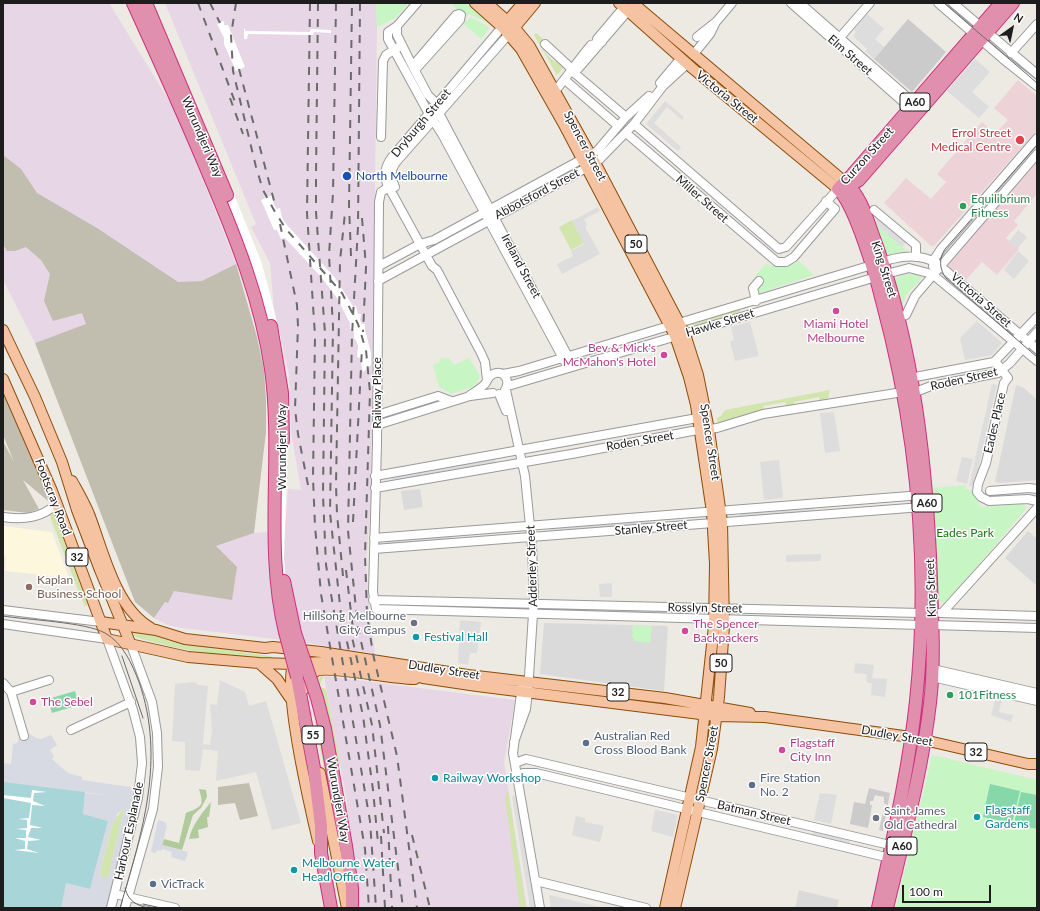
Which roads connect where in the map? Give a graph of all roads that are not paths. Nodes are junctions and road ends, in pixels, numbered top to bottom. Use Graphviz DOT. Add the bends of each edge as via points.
graph roads {
  1 [pos="133,3"];
  2 [pos="146,3"];
  3 [pos="417,3"];
  4 [pos="475,3"];
  5 [pos="487,3"];
  6 [pos="523,3"];
  7 [pos="535,3"];
  8 [pos="732,3"];
  9 [pos="791,3"];
  10 [pos="800,3"];
  11 [pos="870,3"];
  12 [pos="938,3"];
  13 [pos="953,3"];
  14 [pos="1001,3"];
  15 [pos="1013,3"];
  16 [pos="629,5"];
  17 [pos="716,22"];
  18 [pos="1037,24"];
  19 [pos="397,26"];
  20 [pos="508,28"];
  21 [pos="980,33"];
  22 [pos="697,37"];
  23 [pos="838,40"];
  24 [pos="545,44"];
  25 [pos="403,48"];
  26 [pos="394,53"];
  27 [pos="1011,53"];
  28 [pos="687,57"];
  29 [pos="413,67"];
  30 [pos="572,70"];
  31 [pos="1037,74"];
  32 [pos="466,77"];
  33 [pos="564,80"];
  34 [pos="1037,86"];
  35 [pos="555,91"];
  36 [pos="656,91"];
  37 [pos="437,104"];
  38 [pos="915,108"];
  39 [pos="439,113"];
  40 [pos="431,117"];
  41 [pos="626,117"];
  42 [pos="566,121"];
  43 [pos="634,124"];
  44 [pos="618,126"];
  45 [pos="626,133"];
  46 [pos="381,137"];
  47 [pos="1037,138"];
  48 [pos="611,142"];
  49 [pos="1037,154"];
  50 [pos="588,161"];
  51 [pos="391,186"];
  52 [pos="843,187"];
  53 [pos="986,197"];
  54 [pos="826,201"];
  55 [pos="993,203"];
  56 [pos="874,210"];
  57 [pos="488,211"];
  58 [pos="492,218"];
  59 [pos="422,243"];
  60 [pos="778,249"];
  61 [pos="428,254"];
  62 [pos="916,257"];
  63 [pos="934,262"];
  64 [pos="379,266"];
  65 [pos="941,267"];
  66 [pos="879,270"];
  67 [pos="933,275"];
  68 [pos="830,278"];
  69 [pos="378,281"];
  70 [pos="759,281"];
  71 [pos="746,284"];
  72 [pos="834,289"];
  73 [pos="753,290"];
  74 [pos="756,301"];
  75 [pos="741,306"];
  76 [pos="744,316"];
  77 [pos="1037,317"];
  78 [pos="898,318"];
  79 [pos="674,324"];
  80 [pos="3,330"];
  81 [pos="1037,332"];
  82 [pos="680,335"];
  83 [pos="1021,335"];
  84 [pos="634,337"];
  85 [pos="1014,342"];
  86 [pos="1029,342"];
  87 [pos="637,348"];
  88 [pos="1037,349"];
  89 [pos="1023,350"];
  90 [pos="565,357"];
  91 [pos="995,361"];
  92 [pos="1037,361"];
  93 [pos="485,362"];
  94 [pos="571,367"];
  95 [pos="1000,371"];
  96 [pos="499,374"];
  97 [pos="928,375"];
  98 [pos="910,378"];
  99 [pos="3,379"];
  100 [pos="487,381"];
  101 [pos="931,386"];
  102 [pos="501,391"];
  103 [pos="908,392"];
  104 [pos="470,396"];
  105 [pos="450,401"];
  106 [pos="377,415"];
  107 [pos="702,417"];
  108 [pos="684,421"];
  109 [pos="377,425"];
  110 [pos="704,430"];
  111 [pos="687,432"];
  112 [pos="517,450"];
  113 [pos="62,462"];
  114 [pos="520,463"];
  115 [pos="986,463"];
  116 [pos="375,476"];
  117 [pos="375,488"];
  118 [pos="1026,488"];
  119 [pos="1037,489"];
  120 [pos="990,491"];
  121 [pos="1026,499"];
  122 [pos="984,500"];
  123 [pos="922,501"];
  124 [pos="1037,501"];
  125 [pos="57,504"];
  126 [pos="1037,508"];
  127 [pos="716,512"];
  128 [pos="3,517"];
  129 [pos="1029,517"];
  130 [pos="717,523"];
  131 [pos="528,526"];
  132 [pos="374,538"];
  133 [pos="529,538"];
  134 [pos="374,549"];
  135 [pos="964,590"];
  136 [pos="374,600"];
  137 [pos="531,603"];
  138 [pos="720,608"];
  139 [pos="375,609"];
  140 [pos="3,610"];
  141 [pos="961,613"];
  142 [pos="531,614"];
  143 [pos="1002,615"];
  144 [pos="1037,616"];
  145 [pos="929,618"];
  146 [pos="719,620"];
  147 [pos="101,622"];
  148 [pos="3,624"];
  149 [pos="122,626"];
  150 [pos="1002,627"];
  151 [pos="1037,628"];
  152 [pos="156,630"];
  153 [pos="107,639"];
  154 [pos="131,645"];
  155 [pos="265,648"];
  156 [pos="310,650"];
  157 [pos="259,663"];
  158 [pos="293,664"];
  159 [pos="709,670"];
  160 [pos="720,670"];
  161 [pos="932,673"];
  162 [pos="423,678"];
  163 [pos="961,679"];
  164 [pos="49,680"];
  165 [pos="526,681"];
  166 [pos="3,683"];
  167 [pos="304,689"];
  168 [pos="11,692"];
  169 [pos="525,692"];
  170 [pos="1037,693"];
  171 [pos="291,700"];
  172 [pos="1037,701"];
  173 [pos="131,702"];
  174 [pos="712,710"];
  175 [pos="71,730"];
  176 [pos="24,736"];
  177 [pos="911,737"];
  178 [pos="924,740"];
  179 [pos="701,747"];
  180 [pos="712,749"];
  181 [pos="515,763"];
  182 [pos="1032,764"];
  183 [pos="1037,769"];
  184 [pos="517,775"];
  185 [pos="632,784"];
  186 [pos="657,790"];
  187 [pos="677,794"];
  188 [pos="629,796"];
  189 [pos="690,797"];
  190 [pos="700,800"];
  191 [pos="655,802"];
  192 [pos="674,806"];
  193 [pos="687,809"];
  194 [pos="698,812"];
  195 [pos="752,812"];
  196 [pos="779,819"];
  197 [pos="750,824"];
  198 [pos="811,826"];
  199 [pos="776,831"];
  200 [pos="682,834"];
  201 [pos="692,837"];
  202 [pos="855,837"];
  203 [pos="808,838"];
  204 [pos="896,847"];
  205 [pos="852,849"];
  206 [pos="321,853"];
  207 [pos="893,859"];
  208 [pos="341,872"];
  209 [pos="325,875"];
  210 [pos="536,881"];
  211 [pos="115,894"];
  212 [pos="129,897"];
  213 [pos="111,908"];
  214 [pos="125,908"];
  215 [pos="175,908"];
  216 [pos="331,908"];
  217 [pos="347,908"];
  218 [pos="352,908"];
  219 [pos="540,908"];
  220 [pos="646,908"];
  221 [pos="666,908"];
  222 [pos="675,908"];
  223 [pos="881,908"];
  1 -- 206 [label="highway, Wurundjeri Way, bridge" via="184,114 233,231 259,308 271,368 276,425 276,587 301,699 318,804 322,836"];
  2 -- 218 [label="highway, Wurundjeri Way, bridge" via="247,245 266,306 278,358 284,423 282,548 285,592 325,729 351,882"];
  3 -- 19 [label="street"];
  4 -- 20 [label="main road, 50"];
  5 -- 20 [label="main road, 50"];
  6 -- 20 [label="main road, Dryburgh Street"];
  7 -- 20 [label="main road, Dryburgh Street"];
  8 -- 17 [label="street, Abbotsford Street"];
  9 -- 23 [label="street, Elm Street"];
  10 -- 23 [label="street, Elm Street"];
  11 -- 23 [label="street"];
  12 -- 21 [label="street"];
  13 -- 21 [label="street"];
  14 -- 21 [label="highway, Curzon Street / A60"];
  15 -- 21 [label="highway, Curzon Street / A60"];
  16 -- 28 [label="main road, Victoria Street"];
  16 -- 30 [label="street" via="599,42 591,45 573,65"];
  17 -- 22 [label="street, Abbotsford Street"];
  17 -- 28 [label="street, Abbotsford Street" via="708,37"];
  18 -- 27 [label="street"];
  19 -- 25 [label="street" via="397,35"];
  19 -- 26 [label="street, Ireland Street" via="388,32"];
  20 -- 32 [label="street, Dryburgh Street"];
  20 -- 35 [label="main road, Spencer Street / 50" via="529,45"];
  20 -- 42 [label="main road, Spencer Street / 50"];
  21 -- 27 [label="street"];
  21 -- 34 [label="street"];
  21 -- 38 [label="highway, Curzon Street / A60"];
  23 -- 38 [label="street, Elm Street"];
  24 -- 30 [label="street"];
  25 -- 26 [label="street"];
  25 -- 29 [label="street"];
  26 -- 40 [label="street, Ireland Street"];
  26 -- 46 [label="street" via="383,58"];
  27 -- 31 [label="street"];
  28 -- 36 [label="street, Abbotsford Street"];
  28 -- 52 [label="main road, Victoria Street"];
  29 -- 29 [label="street" via="456,15 461,15 460,20"];
  29 -- 37 [label="street" via="428,95"];
  30 -- 33 [label="street"];
  30 -- 41 [label="street"];
  32 -- 37 [label="street, Dryburgh Street"];
  32 -- 39 [label="street, Dryburgh Street"];
  33 -- 35 [label="street"];
  33 -- 44 [label="street"];
  35 -- 42 [label="main road, Spencer Street / 50"];
  36 -- 41 [label="street, Abbotsford Street"];
  36 -- 43 [label="street, Abbotsford Street"];
  37 -- 40 [label="street, Dryburgh Street"];
  38 -- 52 [label="highway, Curzon Street / A60" via="876,154 859,180"];
  39 -- 40 [label="street, Dryburgh Street"];
  39 -- 57 [label="street, Ireland Street"];
  40 -- 51 [label="street, Dryburgh Street" via="413,137 388,175"];
  40 -- 57 [label="street, Ireland Street"];
  41 -- 44 [label="street, Abbotsford Street"];
  42 -- 50 [label="main road, Spencer Street / 50"];
  43 -- 45 [label="street, Abbotsford Street"];
  43 -- 60 [label="street, Miller Street"];
  44 -- 48 [label="street, Abbotsford Street"];
  45 -- 48 [label="street, Abbotsford Street"];
  45 -- 54 [label="street, Miller Street" via="770,258 780,262 794,257 835,209"];
  47 -- 53 [label="street"];
  48 -- 50 [label="street, Abbotsford Street"];
  49 -- 55 [label="street"];
  50 -- 57 [label="street, Abbotsford Street"];
  50 -- 58 [label="street, Abbotsford Street"];
  50 -- 79 [label="main road, Spencer Street / 50"];
  51 -- 59 [label="street"];
  51 -- 64 [label="street, Railway Place" via="381,192 379,198"];
  52 -- 54 [label="street, Curzon Street"];
  52 -- 66 [label="highway, King Street / A60" via="857,194"];
  53 -- 55 [label="street"];
  53 -- 63 [label="street" via="941,249"];
  54 -- 60 [label="street, Curzon Street" via="786,247"];
  55 -- 65 [label="street"];
  56 -- 62 [label="street" via="916,245"];
  57 -- 58 [label="street, Ireland Street"];
  57 -- 59 [label="street, Abbotsford Street" via="434,240"];
  58 -- 61 [label="street, Abbotsford Street"];
  58 -- 90 [label="street, Ireland Street"];
  59 -- 61 [label="street"];
  59 -- 64 [label="street, Abbotsford Street"];
  61 -- 69 [label="street, Abbotsford Street"];
  61 -- 93 [label="street"];
  62 -- 63 [label="street, Victoria Street"];
  62 -- 66 [label="street, Hawke Street" via="900,257"];
  63 -- 65 [label="street, Victoria Street"];
  63 -- 67 [label="street"];
  64 -- 69 [label="street, Railway Place"];
  65 -- 67 [label="street"];
  65 -- 83 [label="street, Victoria Street"];
  66 -- 67 [label="street, Hawke Street" via="909,268"];
  66 -- 68 [label="street, Hawke Street"];
  66 -- 72 [label="street, Hawke Street"];
  66 -- 78 [label="highway, King Street / A60"];
  66 -- 103 [label="highway, King Street / A60" via="886,314"];
  67 -- 78 [label="street" via="912,299 906,315"];
  67 -- 85 [label="street, Victoria Street"];
  68 -- 72 [label="street"];
  68 -- 74 [label="street, Hawke Street"];
  69 -- 106 [label="street, Railway Place"];
  70 -- 73 [label="street"];
  71 -- 73 [label="street"];
  72 -- 76 [label="street, Hawke Street"];
  73 -- 74 [label="street"];
  74 -- 75 [label="street, Hawke Street"];
  75 -- 76 [label="street"];
  75 -- 79 [label="street, Hawke Street"];
  76 -- 82 [label="street, Hawke Street"];
  77 -- 83 [label="street, Roden Street"];
  78 -- 98 [label="highway, King Street / A60"];
  79 -- 82 [label="main road, Spencer Street / 50"];
  79 -- 84 [label="street, Hawke Street"];
  80 -- 113 [label="main road, Footscray Road / 32"];
  81 -- 86 [label="street, Roden Street"];
  82 -- 87 [label="street, Hawke Street"];
  82 -- 107 [label="main road, Spencer Street / 50" via="689,377"];
  83 -- 85 [label="street, Roden Street"];
  83 -- 86 [label="street, Victoria Street"];
  84 -- 87 [label="street"];
  84 -- 90 [label="street, Hawke Street"];
  85 -- 89 [label="street, Victoria Street"];
  85 -- 91 [label="street, Roden Street"];
  86 -- 88 [label="street, Victoria Street"];
  86 -- 89 [label="street, Roden Street"];
  87 -- 94 [label="street, Hawke Street"];
  89 -- 92 [label="street, Victoria Street"];
  89 -- 95 [label="street, Roden Street"];
  90 -- 94 [label="street, Ireland Street"];
  90 -- 96 [label="street, Hawke Street"];
  91 -- 95 [label="street"];
  91 -- 97 [label="street, Roden Street"];
  93 -- 96 [label="street"];
  93 -- 100 [label="street"];
  94 -- 102 [label="street, Hawke Street"];
  95 -- 101 [label="street, Roden Street"];
  95 -- 115 [label="street, Eades Place" via="1008,378 1004,383"];
  96 -- 100 [label="street" via="491,375"];
  96 -- 102 [label="street" via="507,379"];
  97 -- 98 [label="street, Roden Street"];
  97 -- 101 [label="street"];
  98 -- 103 [label="highway"];
  99 -- 125 [label="main road, Footscray Road / 32"];
  100 -- 102 [label="street" via="487,387"];
  100 -- 104 [label="street, Hawke Street"];
  101 -- 103 [label="street, Roden Street"];
  102 -- 104 [label="street, Hawke Street"];
  102 -- 112 [label="street, Adderley Street"];
  103 -- 110 [label="street, Roden Street" via="759,415"];
  103 -- 123 [label="highway, King Street / A60" via="912,446"];
  104 -- 105 [label="street, Hawke Street"];
  105 -- 106 [label="street, Hawke Street" via="438,396"];
  105 -- 109 [label="street, Hawke Street"];
  106 -- 109 [label="street, Railway Place"];
  107 -- 108 [label="street, Roden Street"];
  107 -- 110 [label="main road, Spencer Street / 50"];
  108 -- 111 [label="street"];
  108 -- 112 [label="street, Roden Street"];
  109 -- 116 [label="street, Railway Place"];
  110 -- 111 [label="street, Roden Street"];
  110 -- 127 [label="main road, Spencer Street / 50"];
  111 -- 114 [label="street, Roden Street"];
  112 -- 114 [label="street, Adderley Street"];
  112 -- 116 [label="street, Roden Street"];
  113 -- 149 [label="main road, Footscray Road" via="77,510"];
  113 -- 152 [label="main road, Footscray Road / 32" via="86,507 124,603 136,618"];
  114 -- 117 [label="street, Roden Street"];
  114 -- 131 [label="street, Adderley Street"];
  115 -- 120 [label="street, Eades Place" via="985,481"];
  115 -- 122 [label="street, Eades Place" via="977,489"];
  116 -- 117 [label="street, Railway Place"];
  117 -- 132 [label="street, Railway Place"];
  118 -- 119 [label="street"];
  118 -- 120 [label="street"];
  118 -- 121 [label="street"];
  120 -- 122 [label="street"];
  121 -- 122 [label="street"];
  121 -- 124 [label="street"];
  123 -- 127 [label="street, Stanley Street"];
  123 -- 130 [label="street, Stanley Street"];
  123 -- 145 [label="highway, King Street / A60" via="920,564"];
  124 -- 129 [label="street"];
  125 -- 128 [label="street" via="48,512 33,517"];
  125 -- 147 [label="main road, Footscray Road / 32"];
  126 -- 129 [label="street"];
  127 -- 130 [label="main road, Spencer Street / 50"];
  127 -- 131 [label="street, Stanley Street"];
  129 -- 135 [label="street"];
  130 -- 133 [label="street, Stanley Street"];
  130 -- 138 [label="main road, Spencer Street / 50"];
  131 -- 132 [label="street, Stanley Street"];
  131 -- 133 [label="street, Adderley Street"];
  132 -- 134 [label="street, Railway Place"];
  133 -- 134 [label="street, Stanley Street"];
  133 -- 137 [label="street, Adderley Street"];
  134 -- 136 [label="street, Railway Place"];
  135 -- 141 [label="street"];
  135 -- 145 [label="street"];
  136 -- 137 [label="street, Rosslyn Street"];
  136 -- 139 [label="street, Railway Place"];
  137 -- 138 [label="street, Rosslyn Street"];
  137 -- 142 [label="street, Adderley Street"];
  138 -- 145 [label="street, Rosslyn Street"];
  138 -- 146 [label="main road, Spencer Street / 50"];
  139 -- 142 [label="street, Rosslyn Street"];
  140 -- 147 [label="street"];
  141 -- 143 [label="street, Rosslyn Street"];
  141 -- 145 [label="street, Rosslyn Street"];
  142 -- 146 [label="street, Rosslyn Street"];
  142 -- 165 [label="street, Adderley Street"];
  143 -- 144 [label="street, Rosslyn Street"];
  143 -- 150 [label="street"];
  145 -- 146 [label="street, Rosslyn Street"];
  145 -- 150 [label="street, Rosslyn Street"];
  145 -- 161 [label="highway, King Street / A60"];
  145 -- 177 [label="highway, King Street / A60"];
  146 -- 159 [label="main road, Spencer Street / 50"];
  146 -- 160 [label="main road, Spencer Street / 50"];
  147 -- 149 [label="main road, Dudley Street"];
  147 -- 153 [label="main road, Footscray Road / 32"];
  148 -- 153 [label="street"];
  149 -- 152 [label="main road, Dudley Street"];
  149 -- 154 [label="main road, Footscray Road"];
  150 -- 151 [label="street, Rosslyn Street"];
  152 -- 155 [label="main road, Dudley Street / 32" via="185,639"];
  153 -- 154 [label="main road, 32"];
  153 -- 173 [label="street, Harbour Esplanade"];
  154 -- 157 [label="main road, Dudley Street / 32" via="179,656"];
  154 -- 212 [label="street, Harbour Esplanade" via="152,702 158,761 154,802"];
  155 -- 156 [label="main road, Dudley Street / 32"];
  155 -- 158 [label="main road"];
  156 -- 158 [label="main road"];
  156 -- 165 [label="main road, Dudley Street / 32" via="468,675"];
  157 -- 158 [label="main road, Dudley Street / 32"];
  157 -- 171 [label="main road" via="277,679"];
  158 -- 162 [label="main road, Dudley Street / 32" via="321,662 378,667"];
  158 -- 167 [label="main road, Wurundjeri Way"];
  158 -- 171 [label="main road, 55" via="290,677"];
  159 -- 160 [label="main road"];
  159 -- 174 [label="main road, Spencer Street / 50"];
  160 -- 174 [label="main road, Spencer Street / 50"];
  161 -- 163 [label="street"];
  161 -- 178 [label="highway, King Street / A60"];
  162 -- 167 [label="main road" via="406,679 325,669 314,673"];
  162 -- 169 [label="main road, Dudley Street / 32"];
  163 -- 170 [label="street"];
  163 -- 172 [label="street"];
  164 -- 168 [label="street"];
  165 -- 169 [label="street, Adderley Street"];
  165 -- 174 [label="main road, Dudley Street / 32"];
  166 -- 168 [label="street"];
  167 -- 208 [label="main road, Wurundjeri Way / 55"];
  168 -- 176 [label="street"];
  169 -- 174 [label="main road, Dudley Street / 32"];
  169 -- 181 [label="street, Adderley Street" via="526,709 514,742"];
  171 -- 206 [label="main road, Wurundjeri Way / 55" via="307,792"];
  173 -- 175 [label="street"];
  173 -- 211 [label="street, Harbour Esplanade" via="140,737 141,779"];
  174 -- 177 [label="main road, Dudley Street / 32"];
  174 -- 179 [label="main road, Spencer Street / 50"];
  174 -- 180 [label="main road, Spencer Street / 50"];
  177 -- 178 [label="highway, Dudley Street / 32"];
  177 -- 204 [label="highway, King Street / A60"];
  178 -- 182 [label="main road, Dudley Street / 32"];
  178 -- 204 [label="highway, King Street / A60"];
  179 -- 180 [label="main road"];
  179 -- 189 [label="main road, Spencer Street / 50"];
  180 -- 190 [label="main road, Spencer Street / 50"];
  181 -- 184 [label="street, Adderley Street"];
  181 -- 185 [label="street, Batman Street" via="526,759"];
  182 -- 183 [label="main road, Dudley Street / 32"];
  184 -- 188 [label="street, Batman Street" via="536,773"];
  184 -- 210 [label="street, Adderley Street"];
  185 -- 186 [label="street, Batman Street"];
  185 -- 188 [label="street"];
  186 -- 187 [label="street, Batman Street"];
  186 -- 191 [label="street"];
  187 -- 189 [label="street, Batman Street"];
  187 -- 192 [label="street"];
  188 -- 191 [label="street, Batman Street"];
  189 -- 190 [label="street, Batman Street"];
  189 -- 193 [label="main road, Spencer Street / 50"];
  190 -- 194 [label="main road, Spencer Street / 50"];
  190 -- 195 [label="street, Batman Street"];
  191 -- 192 [label="street, Batman Street"];
  192 -- 193 [label="street, Batman Street"];
  193 -- 194 [label="street, Batman Street"];
  193 -- 200 [label="main road, Spencer Street / 50"];
  194 -- 197 [label="street, Batman Street"];
  194 -- 201 [label="main road, Spencer Street / 50"];
  195 -- 196 [label="street, Batman Street"];
  195 -- 197 [label="street"];
  196 -- 198 [label="street, Batman Street"];
  196 -- 199 [label="street"];
  197 -- 199 [label="street, Batman Street"];
  198 -- 202 [label="street, Batman Street"];
  198 -- 203 [label="street"];
  199 -- 203 [label="street, Batman Street"];
  200 -- 201 [label="main road"];
  200 -- 221 [label="main road, Spencer Street / 50"];
  201 -- 222 [label="main road, Spencer Street / 50"];
  202 -- 204 [label="street, Batman Street"];
  202 -- 205 [label="street"];
  203 -- 205 [label="street, Batman Street"];
  204 -- 207 [label="highway, King Street / A60"];
  205 -- 207 [label="street, Batman Street"];
  206 -- 209 [label="highway, Wurundjeri Way / 55"];
  207 -- 223 [label="highway, King Street / A60"];
  208 -- 209 [label="main road"];
  208 -- 217 [label="main road, Wurundjeri Way / 55"];
  209 -- 216 [label="highway, Wurundjeri Way / 55"];
  210 -- 219 [label="street, Adderley Street"];
  210 -- 220 [label="street"];
  211 -- 212 [label="street"];
  211 -- 213 [label="street, Harbour Esplanade"];
  212 -- 214 [label="street, Harbour Esplanade"];
  212 -- 215 [label="street"];
}
